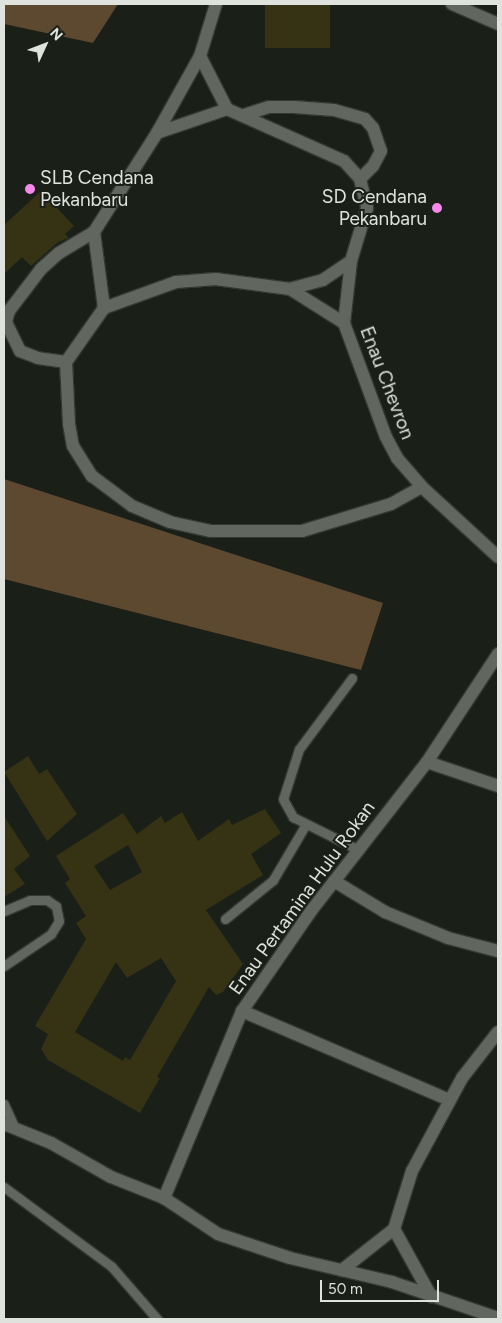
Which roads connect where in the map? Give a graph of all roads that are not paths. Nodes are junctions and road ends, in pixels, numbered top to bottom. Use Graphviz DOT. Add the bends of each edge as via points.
graph roads {
  1 [pos="216,4"];
  2 [pos="452,4"];
  3 [pos="498,24"];
  4 [pos="200,56"];
  5 [pos="227,109"];
  6 [pos="244,115"];
  7 [pos="157,133"];
  8 [pos="360,179"];
  9 [pos="94,232"];
  10 [pos="351,261"];
  11 [pos="290,289"];
  12 [pos="104,308"];
  13 [pos="344,323"];
  14 [pos="66,362"];
  15 [pos="422,487"];
  16 [pos="498,557"];
  17 [pos="498,654"];
  18 [pos="352,678"];
  19 [pos="427,762"];
  20 [pos="498,786"];
  21 [pos="306,824"];
  22 [pos="359,850"];
  23 [pos="334,881"];
  24 [pos="4,911"];
  25 [pos="224,920"];
  26 [pos="498,951"];
  27 [pos="4,966"];
  28 [pos="242,1011"];
  29 [pos="498,1032"];
  30 [pos="450,1100"];
  31 [pos="4,1104"];
  32 [pos="9,1125"];
  33 [pos="4,1187"];
  34 [pos="164,1198"];
  35 [pos="394,1229"];
  36 [pos="342,1270"];
  37 [pos="431,1296"];
  38 [pos="498,1318"];
  39 [pos="157,1319"];
  1 -- 4 [label="street"];
  2 -- 3 [label="street"];
  4 -- 5 [label="street"];
  4 -- 7 [label="street"];
  5 -- 6 [label="street"];
  5 -- 7 [label="street"];
  6 -- 8 [label="street" via="344,161"];
  6 -- 8 [label="street" via="269,107 294,107 334,110 365,119 373,128 381,151 373,166"];
  7 -- 9 [label="street"];
  8 -- 10 [label="street, Enau Chevron" via="366,208"];
  9 -- 12 [label="street"];
  9 -- 14 [label="street" via="58,253 41,269 9,311 6,322 20,351 38,358"];
  10 -- 11 [label="street" via="323,280"];
  10 -- 13 [label="street, Enau Chevron"];
  11 -- 12 [label="street" via="216,279 176,282"];
  11 -- 13 [label="street"];
  12 -- 14 [label="street"];
  13 -- 15 [label="street, Enau Chevron" via="386,437 397,458"];
  14 -- 15 [label="street" via="73,446 92,476 132,506 170,522 210,531 302,531 391,504"];
  15 -- 16 [label="street, Enau Chevron"];
  17 -- 19 [label="street, Enau Pertamina Hulu Rokan"];
  18 -- 21 [label="lane" via="299,749 287,779 283,799 293,816"];
  19 -- 20 [label="street"];
  19 -- 22 [label="street, Enau Pertamina Hulu Rokan"];
  21 -- 22 [label="lane"];
  21 -- 25 [label="lane" via="273,880"];
  22 -- 23 [label="street, Enau Pertamina Hulu Rokan"];
  23 -- 26 [label="street" via="385,912 448,938"];
  23 -- 28 [label="street, Enau Pertamina Hulu Rokan"];
  24 -- 27 [label="lane" via="30,900 47,900 56,906 60,921 51,934"];
  28 -- 30 [label="street"];
  28 -- 34 [label="street, Enau Pertamina Hulu Rokan"];
  29 -- 30 [label="street" via="462,1078"];
  30 -- 35 [label="street" via="412,1171"];
  31 -- 32 [label="lane"];
  32 -- 34 [label="street" via="111,1177"];
  33 -- 39 [label="lane" via="112,1267"];
  34 -- 36 [label="street" via="218,1234 290,1258"];
  35 -- 36 [label="street"];
  35 -- 37 [label="street"];
  36 -- 37 [label="street"];
  37 -- 38 [label="street"];
}
